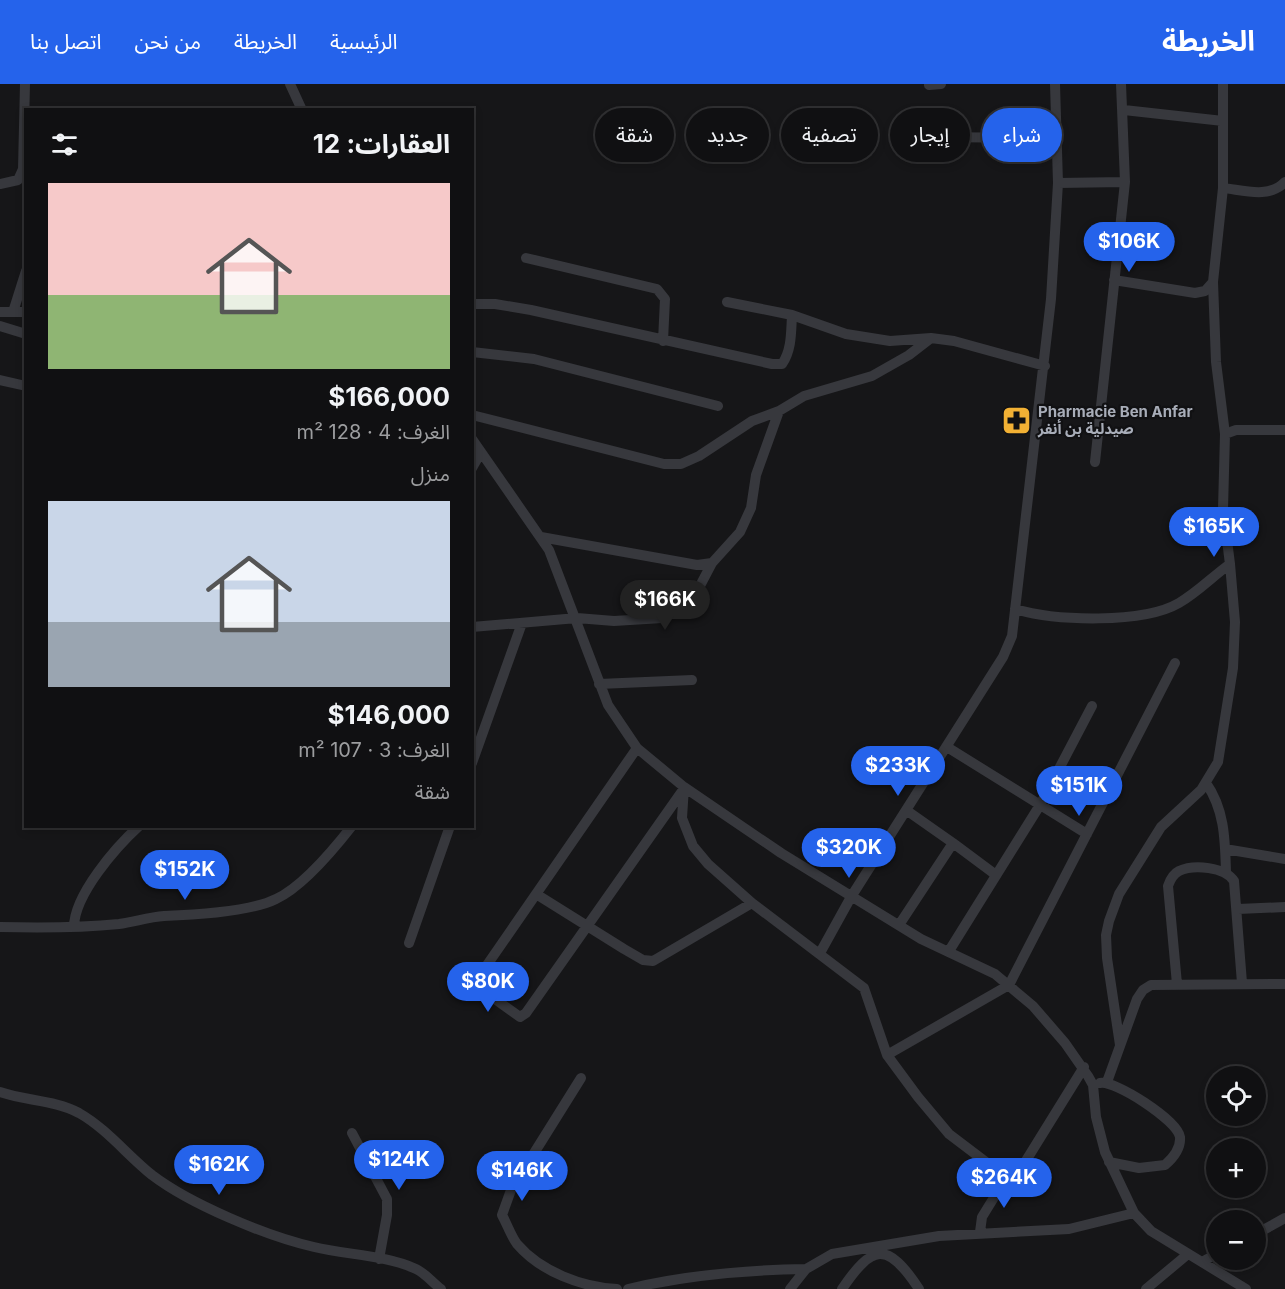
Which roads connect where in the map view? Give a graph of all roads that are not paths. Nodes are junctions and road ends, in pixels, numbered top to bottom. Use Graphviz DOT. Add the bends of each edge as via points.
graph roads {
  1 [pos="25,84"];
  2 [pos="290,84"];
  3 [pos="941,84"];
  4 [pos="1055,84"];
  5 [pos="1120,84"];
  6 [pos="1223,84"];
  7 [pos="929,86"];
  8 [pos="24,108"];
  9 [pos="301,108"];
  10 [pos="1055,108"];
  11 [pos="1124,110"];
  12 [pos="1223,122"];
  13 [pos="24,126"];
  14 [pos="1057,162"];
  15 [pos="1125,182"];
  16 [pos="1285,182"];
  17 [pos="1058,183"];
  18 [pos="0,184"];
  19 [pos="1223,188"];
  20 [pos="526,258"];
  21 [pos="24,277"];
  22 [pos="1114,280"];
  23 [pos="1213,282"];
  24 [pos="727,302"];
  25 [pos="474,304"];
  26 [pos="0,312"];
  27 [pos="13,312"];
  28 [pos="24,312"];
  29 [pos="792,315"];
  30 [pos="0,326"];
  31 [pos="24,333"];
  32 [pos="932,338"];
  33 [pos="663,340"];
  34 [pos="474,352"];
  35 [pos="1045,366"];
  36 [pos="0,380"];
  37 [pos="24,386"];
  38 [pos="718,406"];
  39 [pos="779,411"];
  40 [pos="474,416"];
  41 [pos="1285,430"];
  42 [pos="1225,434"];
  43 [pos="474,442"];
  44 [pos="481,452"];
  45 [pos="1095,462"];
  46 [pos="474,464"];
  47 [pos="541,537"];
  48 [pos="712,563"];
  49 [pos="1230,564"];
  50 [pos="1015,609"];
  51 [pos="577,618"];
  52 [pos="522,623"];
  53 [pos="474,627"];
  54 [pos="1175,663"];
  55 [pos="692,680"];
  56 [pos="599,684"];
  57 [pos="1092,706"];
  58 [pos="947,747"];
  59 [pos="637,748"];
  60 [pos="474,757"];
  61 [pos="1206,783"];
  62 [pos="684,787"];
  63 [pos="1040,805"];
  64 [pos="906,810"];
  65 [pos="137,828"];
  66 [pos="350,828"];
  67 [pos="449,828"];
  68 [pos="1087,834"];
  69 [pos="953,843"];
  70 [pos="1225,849"];
  71 [pos="1285,859"];
  72 [pos="1226,872"];
  73 [pos="996,875"];
  74 [pos="536,894"];
  75 [pos="851,897"];
  76 [pos="752,903"];
  77 [pos="1285,907"];
  78 [pos="1238,909"];
  79 [pos="588,924"];
  80 [pos="899,925"];
  81 [pos="0,927"];
  82 [pos="74,927"];
  83 [pos="409,943"];
  84 [pos="949,951"];
  85 [pos="820,953"];
  86 [pos="1242,983"];
  87 [pos="1177,984"];
  88 [pos="1285,984"];
  89 [pos="1009,985"];
  90 [pos="1120,1045"];
  91 [pos="887,1055"];
  92 [pos="1084,1067"];
  93 [pos="581,1078"];
  94 [pos="1107,1082"];
  95 [pos="1092,1085"];
  96 [pos="0,1092"];
  97 [pos="352,1133"];
  98 [pos="1109,1162"];
  99 [pos="1006,1178"];
  100 [pos="1134,1213"];
  101 [pos="1285,1218"];
  102 [pos="1266,1228"];
  103 [pos="980,1232"];
  104 [pos="1188,1254"];
  105 [pos="379,1258"];
  106 [pos="1206,1260"];
  107 [pos="1202,1262"];
  108 [pos="806,1269"];
  109 [pos="915,1287"];
  110 [pos="441,1289"];
  111 [pos="617,1289"];
  112 [pos="628,1289"];
  113 [pos="790,1289"];
  114 [pos="842,1289"];
  115 [pos="1146,1289"];
  116 [pos="1246,1289"];
  1 -- 8 [label="street"];
  2 -- 9 [label="street"];
  3 -- 7 [label="street"];
  4 -- 10 [label="street"];
  5 -- 11 [label="street"];
  6 -- 12 [label="street"];
  11 -- 12 [label="street"];
  11 -- 15 [label="street"];
  12 -- 19 [label="street"];
  13 -- 18 [label="street" via="23,169 16,182"];
  14 -- 17 [label="street"];
  15 -- 17 [label="street"];
  15 -- 22 [label="street"];
  16 -- 19 [label="street" via="1273,191"];
  17 -- 35 [label="street"];
  19 -- 23 [label="street"];
  20 -- 33 [label="street" via="657,289 664,299"];
  21 -- 27 [label="street"];
  22 -- 23 [label="street" via="1195,293"];
  22 -- 45 [label="street"];
  23 -- 42 [label="street" via="1216,362"];
  24 -- 29 [label="street"];
  25 -- 33 [label="street" via="511,306"];
  26 -- 27 [label="street"];
  27 -- 28 [label="street"];
  29 -- 32 [label="street" via="846,334 878,340"];
  29 -- 33 [label="street" via="788,350 780,364 734,358"];
  30 -- 31 [label="street"];
  32 -- 35 [label="street"];
  32 -- 39 [label="street" via="878,373 824,388"];
  34 -- 38 [label="street" via="534,359"];
  35 -- 50 [label="street"];
  36 -- 37 [label="street"];
  39 -- 40 [label="street" via="753,421 681,464 664,464"];
  39 -- 48 [label="street" via="756,475 751,508 740,532"];
  41 -- 42 [label="street" via="1236,430"];
  42 -- 49 [label="street" via="1224,509"];
  43 -- 44 [label="street"];
  44 -- 46 [label="street"];
  44 -- 47 [label="street"];
  47 -- 48 [label="street" via="697,565"];
  47 -- 51 [label="street"];
  48 -- 51 [label="street" via="692,601 662,618"];
  49 -- 50 [label="street" via="1177,604 1153,614 1059,616"];
  49 -- 61 [label="street" via="1235,622 1233,668 1222,750"];
  50 -- 58 [label="street" via="1010,644"];
  51 -- 52 [label="street"];
  51 -- 56 [label="street"];
  52 -- 53 [label="street"];
  52 -- 60 [label="street"];
  54 -- 68 [label="street"];
  55 -- 56 [label="street"];
  56 -- 59 [label="street"];
  57 -- 63 [label="street"];
  58 -- 63 [label="street"];
  58 -- 64 [label="street"];
  59 -- 62 [label="street"];
  59 -- 74 [label="street"];
  61 -- 70 [label="street" via="1220,811"];
  61 -- 90 [label="street" via="1161,827 1112,908 1106,935 1107,958"];
  62 -- 75 [label="street"];
  62 -- 76 [label="street" via="682,811 687,837 708,864"];
  62 -- 79 [label="street"];
  63 -- 68 [label="street"];
  63 -- 73 [label="street"];
  64 -- 69 [label="street"];
  64 -- 75 [label="street"];
  65 -- 82 [label="street" via="103,867 74,917"];
  66 -- 82 [label="street" via="306,876 274,901 201,915"];
  67 -- 83 [label="street"];
  68 -- 89 [label="street"];
  69 -- 73 [label="street"];
  69 -- 80 [label="street"];
  70 -- 71 [label="street"];
  70 -- 72 [label="street"];
  72 -- 78 [label="street" via="1234,881"];
  72 -- 87 [label="street" via="1209,868 1180,870 1170,880"];
  73 -- 84 [label="street"];
  74 -- 79 [label="street"];
  74 -- 79 [label="street" via="478,978 477,985 514,1014 520,1017 526,1013"];
  75 -- 80 [label="street"];
  75 -- 85 [label="street"];
  76 -- 79 [label="street" via="653,961 633,954"];
  76 -- 85 [label="street"];
  77 -- 78 [label="street"];
  78 -- 86 [label="street"];
  80 -- 84 [label="street"];
  81 -- 82 [label="street"];
  84 -- 89 [label="street"];
  85 -- 91 [label="street" via="867,993"];
  86 -- 87 [label="street"];
  86 -- 88 [label="street"];
  87 -- 90 [label="street" via="1151,985 1143,990"];
  89 -- 91 [label="street"];
  89 -- 92 [label="street" via="1048,1022"];
  90 -- 94 [label="street"];
  91 -- 99 [label="street" via="949,1134"];
  92 -- 95 [label="street"];
  92 -- 99 [label="street" via="1017,1175"];
  93 -- 111 [label="street" via="511,1190 502,1215 517,1243 548,1269 594,1287"];
  94 -- 95 [label="street"];
  94 -- 98 [label="street" via="1166,1118 1176,1127 1180,1138 1179,1148 1165,1165 1139,1168"];
  95 -- 98 [label="street"];
  96 -- 105 [label="street" via="61,1105 79,1113 152,1175 225,1215 314,1247"];
  97 -- 105 [label="street" via="387,1198"];
  98 -- 100 [label="street"];
  99 -- 103 [label="street" via="982,1217"];
  100 -- 103 [label="street" via="1069,1229"];
  100 -- 104 [label="street" via="1151,1231"];
  101 -- 102 [label="street"];
  103 -- 108 [label="street" via="832,1254"];
  104 -- 107 [label="street"];
  104 -- 115 [label="street"];
  105 -- 110 [label="street" via="417,1269"];
  106 -- 107 [label="street"];
  107 -- 116 [label="street"];
  108 -- 112 [label="street" via="768,1269"];
  108 -- 113 [label="street"];
  109 -- 114 [label="street" via="893,1259 872,1254"];
}
